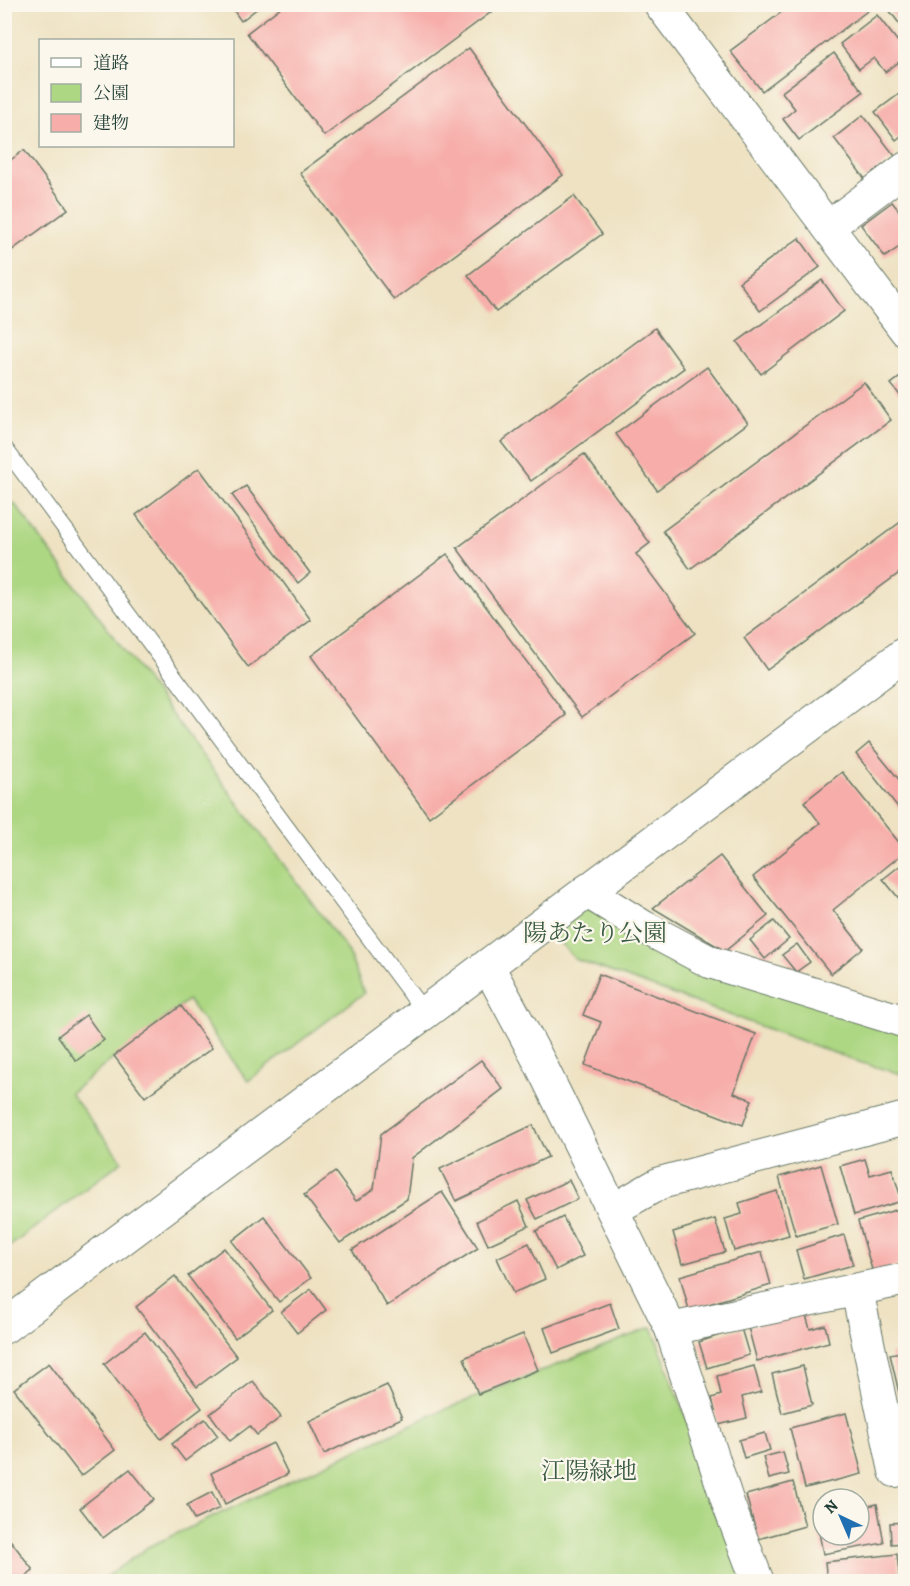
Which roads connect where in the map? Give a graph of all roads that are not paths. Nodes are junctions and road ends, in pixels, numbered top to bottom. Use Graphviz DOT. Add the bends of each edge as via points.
graph roads {
  1 [pos="660,4"];
  2 [pos="906,168"];
  3 [pos="828,226"];
  4 [pos="906,331"];
  5 [pos="4,447"];
  6 [pos="906,653"];
  7 [pos="586,891"];
  8 [pos="488,966"];
  9 [pos="425,1013"];
  10 [pos="906,1022"];
  11 [pos="906,1118"];
  12 [pos="613,1210"];
  13 [pos="906,1280"];
  14 [pos="857,1290"];
  15 [pos="4,1327"];
  16 [pos="671,1329"];
  17 [pos="895,1471"];
  18 [pos="758,1581"];
  1 -- 3 [label="street"];
  2 -- 3 [label="street"];
  3 -- 4 [label="street"];
  5 -- 9 [label="lane"];
  6 -- 7 [label="street"];
  7 -- 8 [label="street"];
  7 -- 10 [label="street" via="710,962"];
  8 -- 9 [label="street"];
  8 -- 12 [label="street"];
  9 -- 15 [label="street"];
  11 -- 12 [label="street" via="660,1183"];
  12 -- 16 [label="street"];
  13 -- 14 [label="street"];
  14 -- 16 [label="street"];
  14 -- 17 [label="street"];
  16 -- 18 [label="street"];
}
